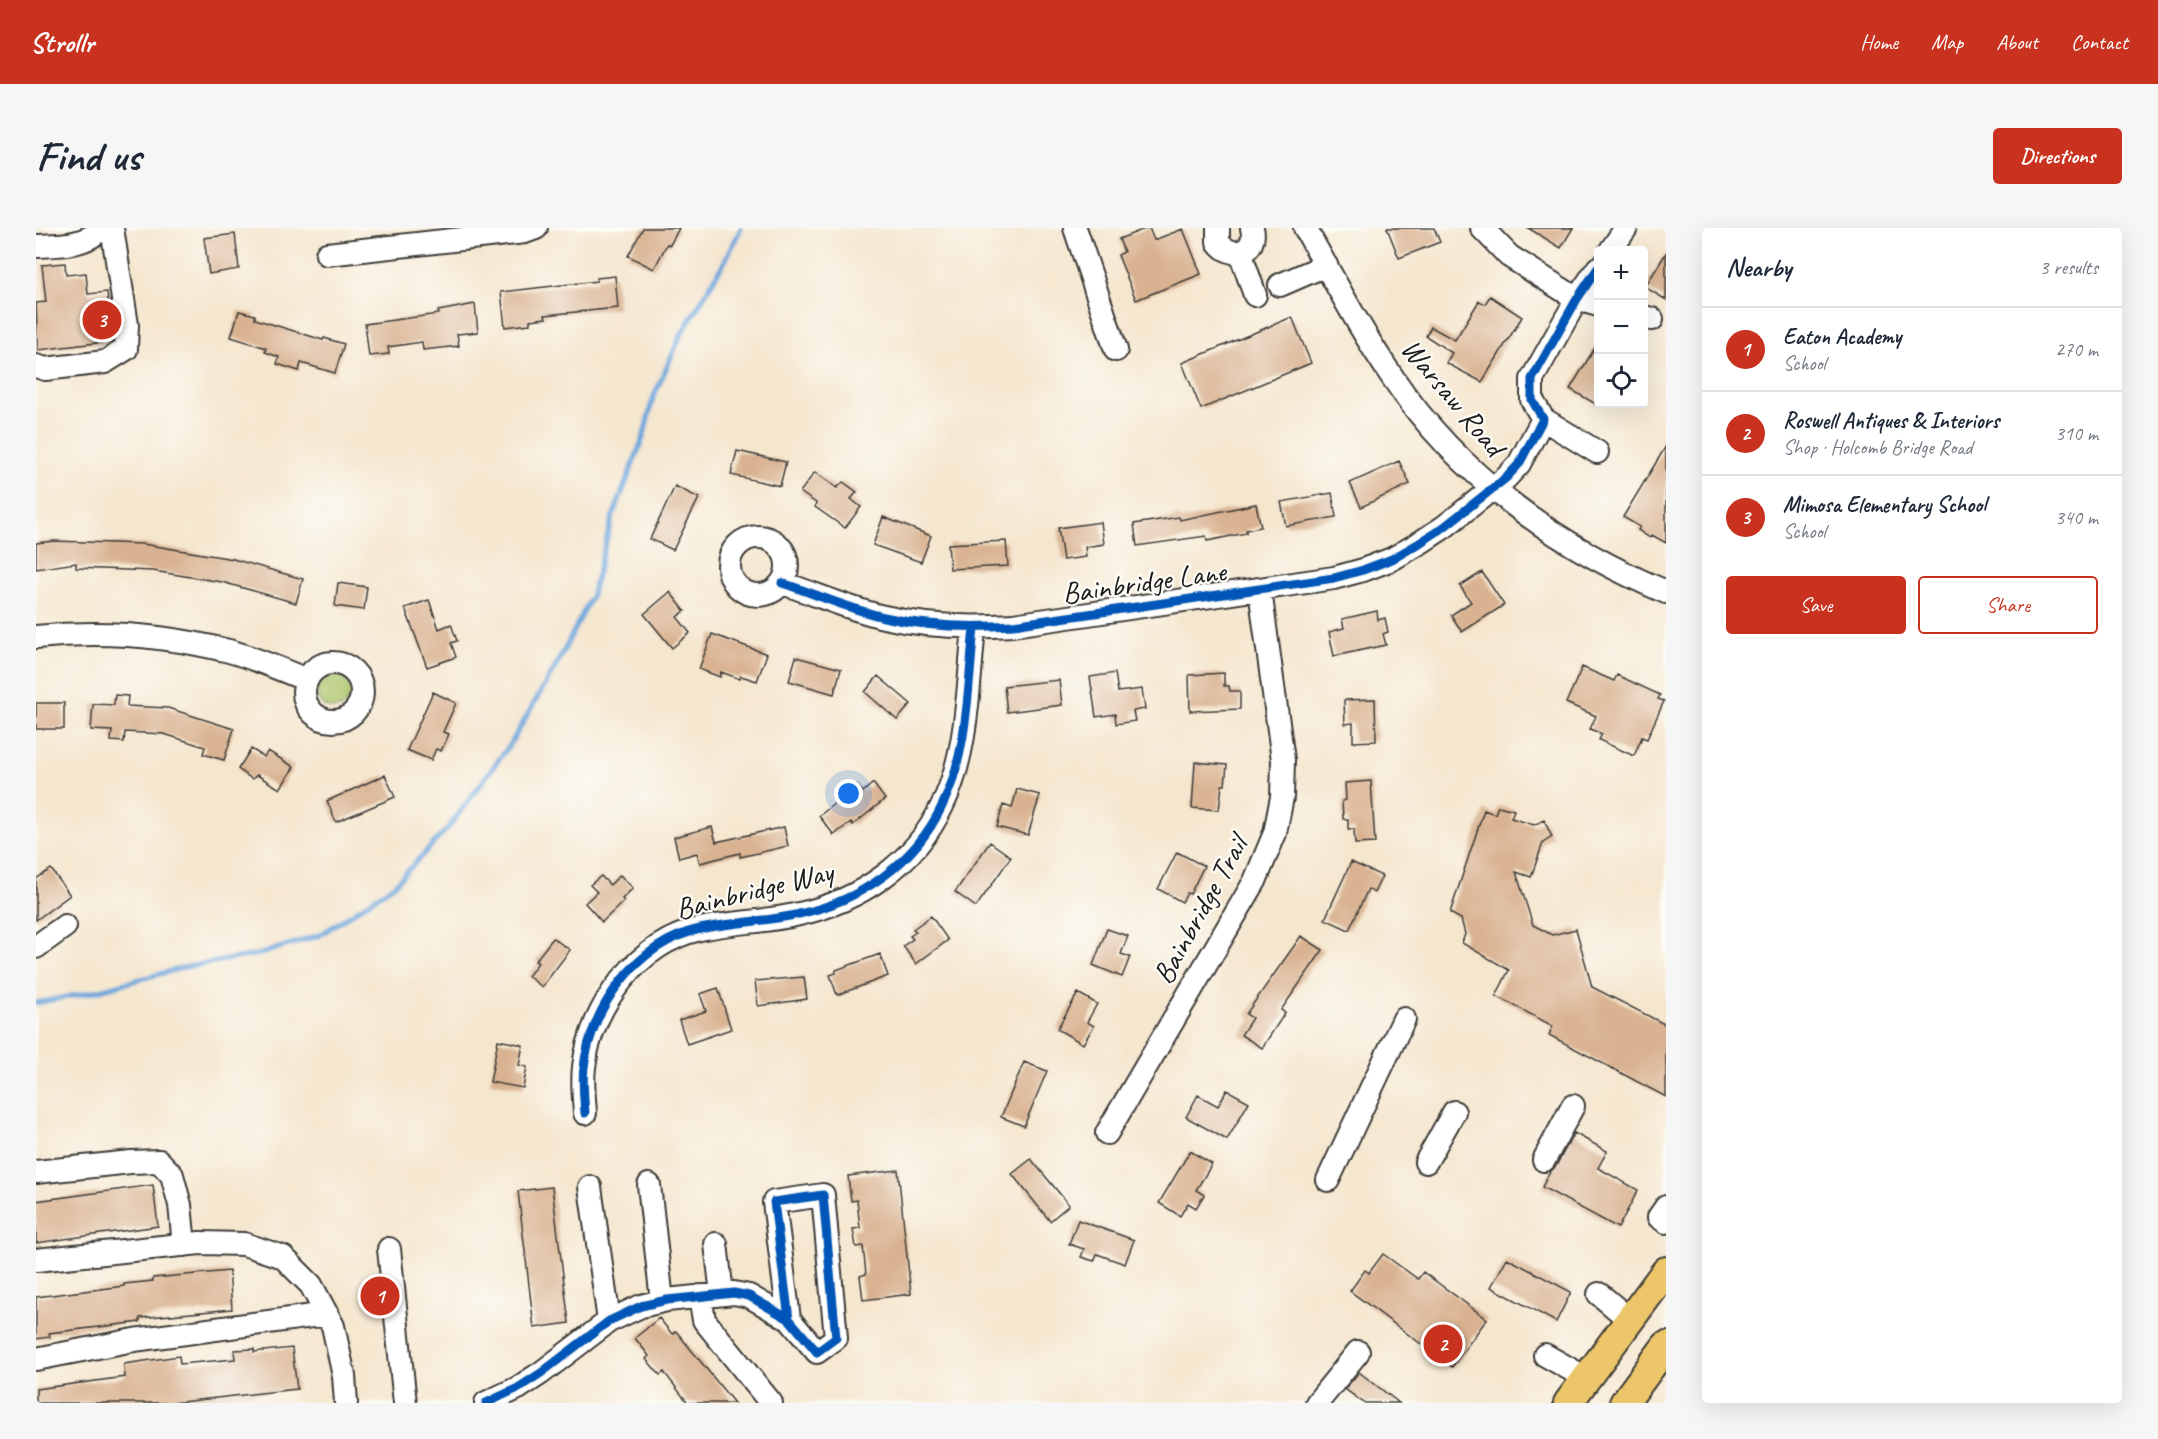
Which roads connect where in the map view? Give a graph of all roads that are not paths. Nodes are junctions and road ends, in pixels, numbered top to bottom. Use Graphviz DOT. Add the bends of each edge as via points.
graph roads {
  1 [pos="102,228"];
  2 [pos="112,228"];
  3 [pos="536,228"];
  4 [pos="1075,228"];
  5 [pos="1218,228"];
  6 [pos="1252,228"];
  7 [pos="1305,228"];
  8 [pos="1482,228"];
  9 [pos="1626,228"];
  10 [pos="36,246"];
  11 [pos="1614,246"];
  12 [pos="1240,252"];
  13 [pos="327,254"];
  14 [pos="1326,265"];
  15 [pos="1594,275"];
  16 [pos="1280,285"];
  17 [pos="1255,296"];
  18 [pos="1577,299"];
  19 [pos="1594,304"];
  20 [pos="1116,350"];
  21 [pos="36,366"];
  22 [pos="1543,419"];
  23 [pos="1597,452"];
  24 [pos="1492,489"];
  25 [pos="782,583"];
  26 [pos="1260,590"];
  27 [pos="1666,592"];
  28 [pos="974,628"];
  29 [pos="36,637"];
  30 [pos="307,680"];
  31 [pos="65,926"];
  32 [pos="36,947"];
  33 [pos="1404,1019"];
  34 [pos="1573,1106"];
  35 [pos="1454,1112"];
  36 [pos="585,1113"];
  37 [pos="1107,1133"];
  38 [pos="1544,1160"];
  39 [pos="1426,1162"];
  40 [pos="36,1172"];
  41 [pos="1328,1180"];
  42 [pos="649,1185"];
  43 [pos="590,1187"];
  44 [pos="1666,1207"];
  45 [pos="1666,1222"];
  46 [pos="716,1244"];
  47 [pos="183,1245"];
  48 [pos="389,1249"];
  49 [pos="36,1260"];
  50 [pos="1666,1271"];
  51 [pos="1599,1294"];
  52 [pos="711,1295"];
  53 [pos="662,1301"];
  54 [pos="327,1314"];
  55 [pos="789,1319"];
  56 [pos="1630,1320"];
  57 [pos="609,1321"];
  58 [pos="1666,1346"];
  59 [pos="1358,1352"];
  60 [pos="1545,1355"];
  61 [pos="36,1359"];
  62 [pos="1586,1378"];
  63 [pos="346,1403"];
  64 [pos="405,1403"];
  65 [pos="486,1403"];
  66 [pos="771,1403"];
  67 [pos="1317,1403"];
  68 [pos="1568,1403"];
  69 [pos="1624,1403"];
  1 -- 10 [label="street" via="93,238"];
  2 -- 21 [label="street" via="127,325 126,349 105,362 45,369"];
  3 -- 13 [label="street"];
  4 -- 20 [label="street"];
  5 -- 12 [label="street" via="1216,236 1222,247"];
  6 -- 12 [label="street" via="1250,245"];
  7 -- 14 [label="street, Warsaw Road"];
  8 -- 18 [label="street" via="1509,256"];
  9 -- 11 [label="street"];
  12 -- 17 [label="street"];
  14 -- 16 [label="street"];
  14 -- 24 [label="street, Warsaw Road" via="1394,380 1438,436"];
  15 -- 18 [label="street"];
  18 -- 19 [label="street"];
  18 -- 22 [label="street" via="1532,379 1532,400"];
  22 -- 23 [label="street"];
  22 -- 24 [label="street, Bainbridge Lane" via="1519,464"];
  24 -- 26 [label="street, Bainbridge Lane" via="1444,527 1392,558 1334,578"];
  24 -- 27 [label="street, Warsaw Road" via="1558,538 1627,576"];
  25 -- 28 [label="street, Bainbridge Lane" via="883,617"];
  26 -- 28 [label="street, Bainbridge Lane"];
  26 -- 37 [label="street, Bainbridge Trail" via="1283,760 1282,797 1275,833 1255,880"];
  28 -- 36 [label="street, Bainbridge Way" via="957,768 942,806 918,844 883,878 838,903 799,915 698,929 642,959 613,990 594,1026 584,1067"];
  29 -- 30 [label="street" via="114,633 173,639 231,652"];
  31 -- 32 [label="street"];
  33 -- 41 [label="street"];
  34 -- 38 [label="street"];
  35 -- 39 [label="street"];
  40 -- 47 [label="street" via="159,1161 172,1176 180,1205"];
  42 -- 53 [label="street"];
  43 -- 57 [label="street"];
  44 -- 45 [label="street" via="1659,1217"];
  46 -- 52 [label="street"];
  47 -- 49 [label="street"];
  47 -- 54 [label="street" via="243,1244 283,1257 311,1285"];
  48 -- 64 [label="street"];
  50 -- 56 [label="main road"];
  51 -- 56 [label="street"];
  52 -- 53 [label="street"];
  52 -- 55 [label="street" via="749,1296"];
  52 -- 66 [label="street" via="704,1320"];
  53 -- 57 [label="street"];
  54 -- 61 [label="street" via="134,1340"];
  54 -- 63 [label="street" via="344,1376"];
  55 -- 55 [label="street" via="817,1352 836,1338 823,1195 774,1202"];
  56 -- 62 [label="main road"];
  57 -- 65 [label="street" via="541,1373"];
  58 -- 69 [label="main road"];
  59 -- 67 [label="street"];
  60 -- 62 [label="street"];
  62 -- 68 [label="main road"];
}
